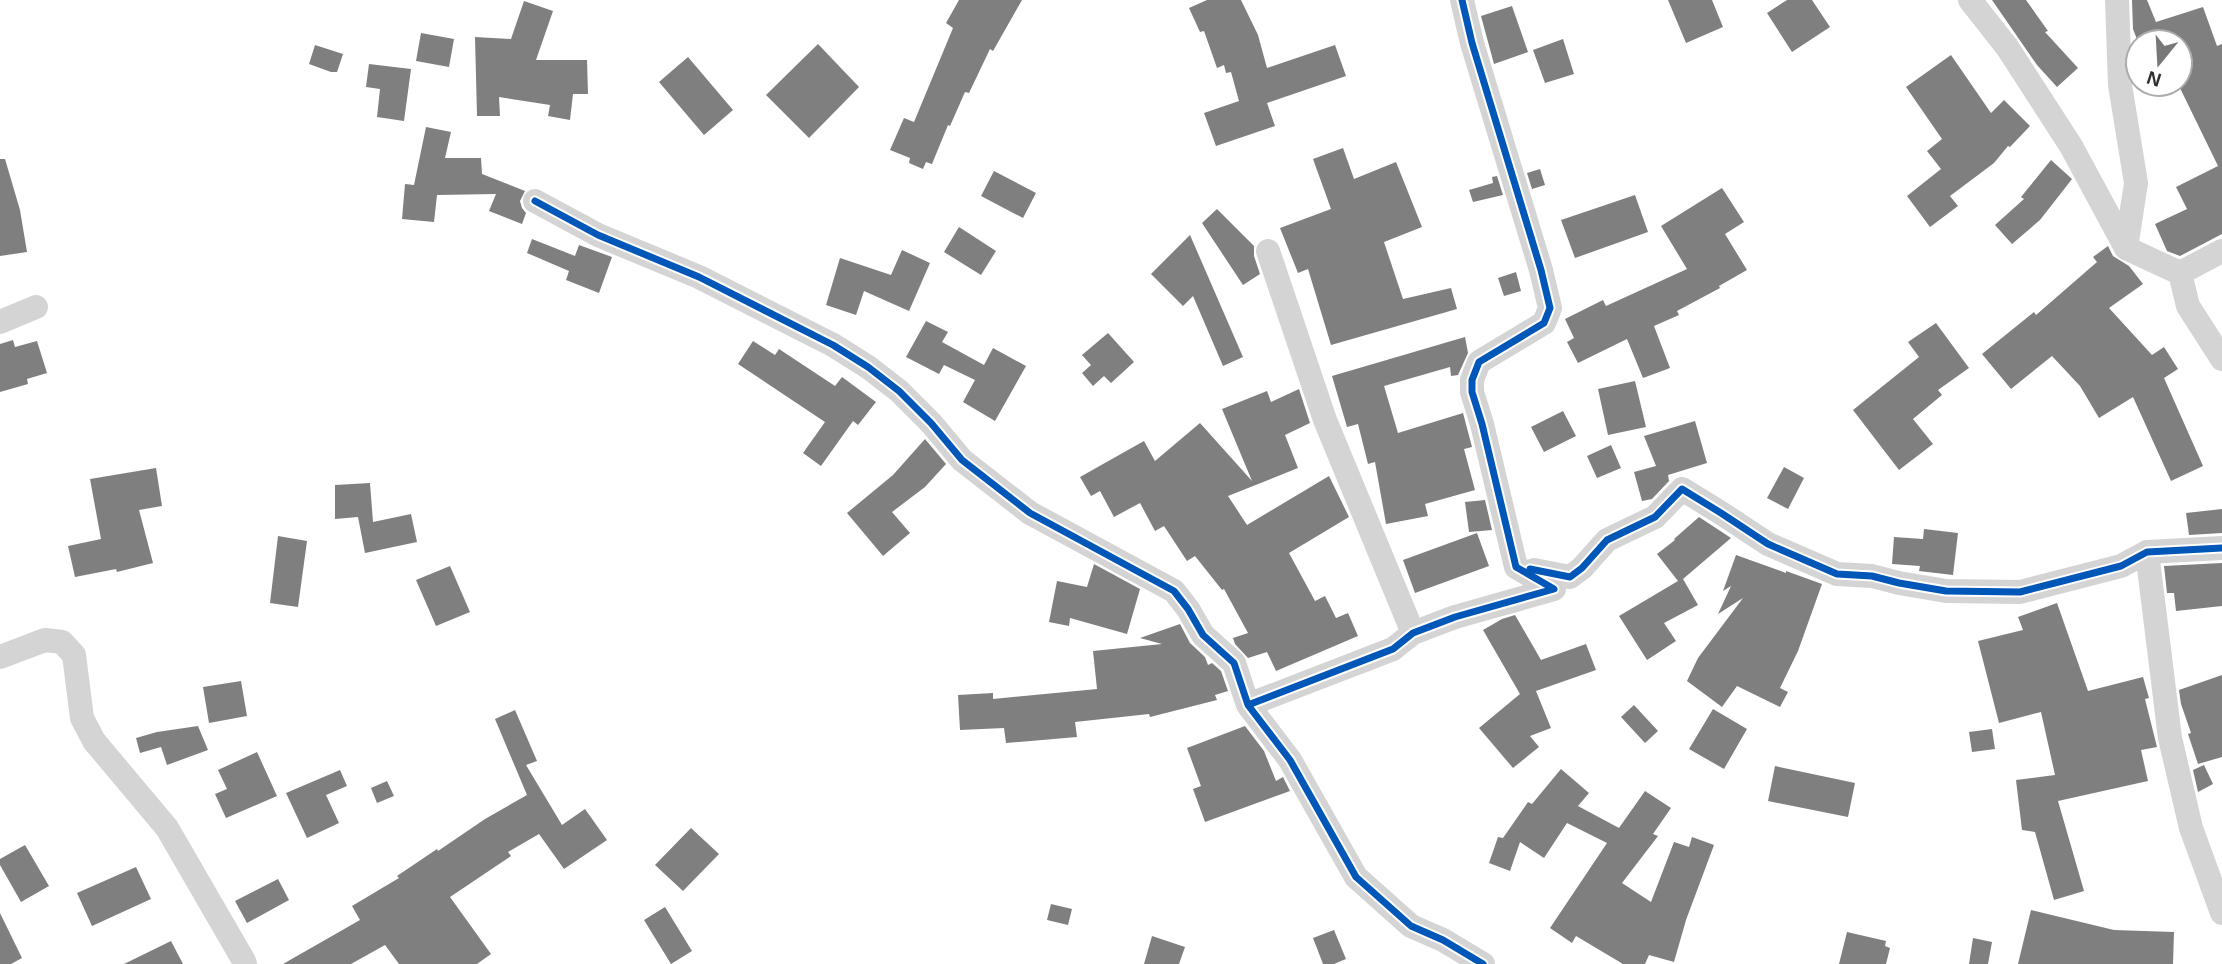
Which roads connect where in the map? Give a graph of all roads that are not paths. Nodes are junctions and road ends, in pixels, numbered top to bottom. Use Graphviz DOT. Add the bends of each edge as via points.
graph roads {
  1 [pos="1462,0"];
  2 [pos="1970,0"];
  3 [pos="2117,0"];
  4 [pos="535,201"];
  5 [pos="2126,248"];
  6 [pos="1268,251"];
  7 [pos="2222,251"];
  8 [pos="2180,273"];
  9 [pos="36,307"];
  10 [pos="0,322"];
  11 [pos="2222,359"];
  12 [pos="2222,548"];
  13 [pos="2147,552"];
  14 [pos="1517,567"];
  15 [pos="1413,633"];
  16 [pos="0,657"];
  17 [pos="1248,705"];
  18 [pos="2222,913"];
  19 [pos="244,964"];
  20 [pos="1483,964"];
  1 -- 14 [label="street" via="1550,308 1544,323 1479,362 1472,380"];
  2 -- 5 [label="street" via="2007,47 2071,146"];
  3 -- 5 [label="street" via="2120,85 2136,183"];
  4 -- 17 [label="street" via="598,235 699,277 868,367 899,391 962,460 1030,513 1174,591 1203,635 1234,663"];
  5 -- 8 [label="street"];
  6 -- 15 [label="street" via="1325,420"];
  7 -- 8 [label="street"];
  8 -- 11 [label="street" via="2188,306"];
  9 -- 10 [label="street"];
  12 -- 13 [label="street"];
  13 -- 14 [label="street" via="2121,566 2020,592 1946,591 1837,574 1768,544 1682,489 1655,517 1607,540 1570,577"];
  13 -- 18 [label="street" via="2169,738 2191,828"];
  14 -- 15 [label="street" via="1553,589"];
  15 -- 17 [label="street" via="1392,649"];
  16 -- 19 [label="street" via="46,640 62,642 74,655 82,718 94,741 167,828"];
  17 -- 20 [label="street" via="1290,760 1356,877 1412,926"];
}
